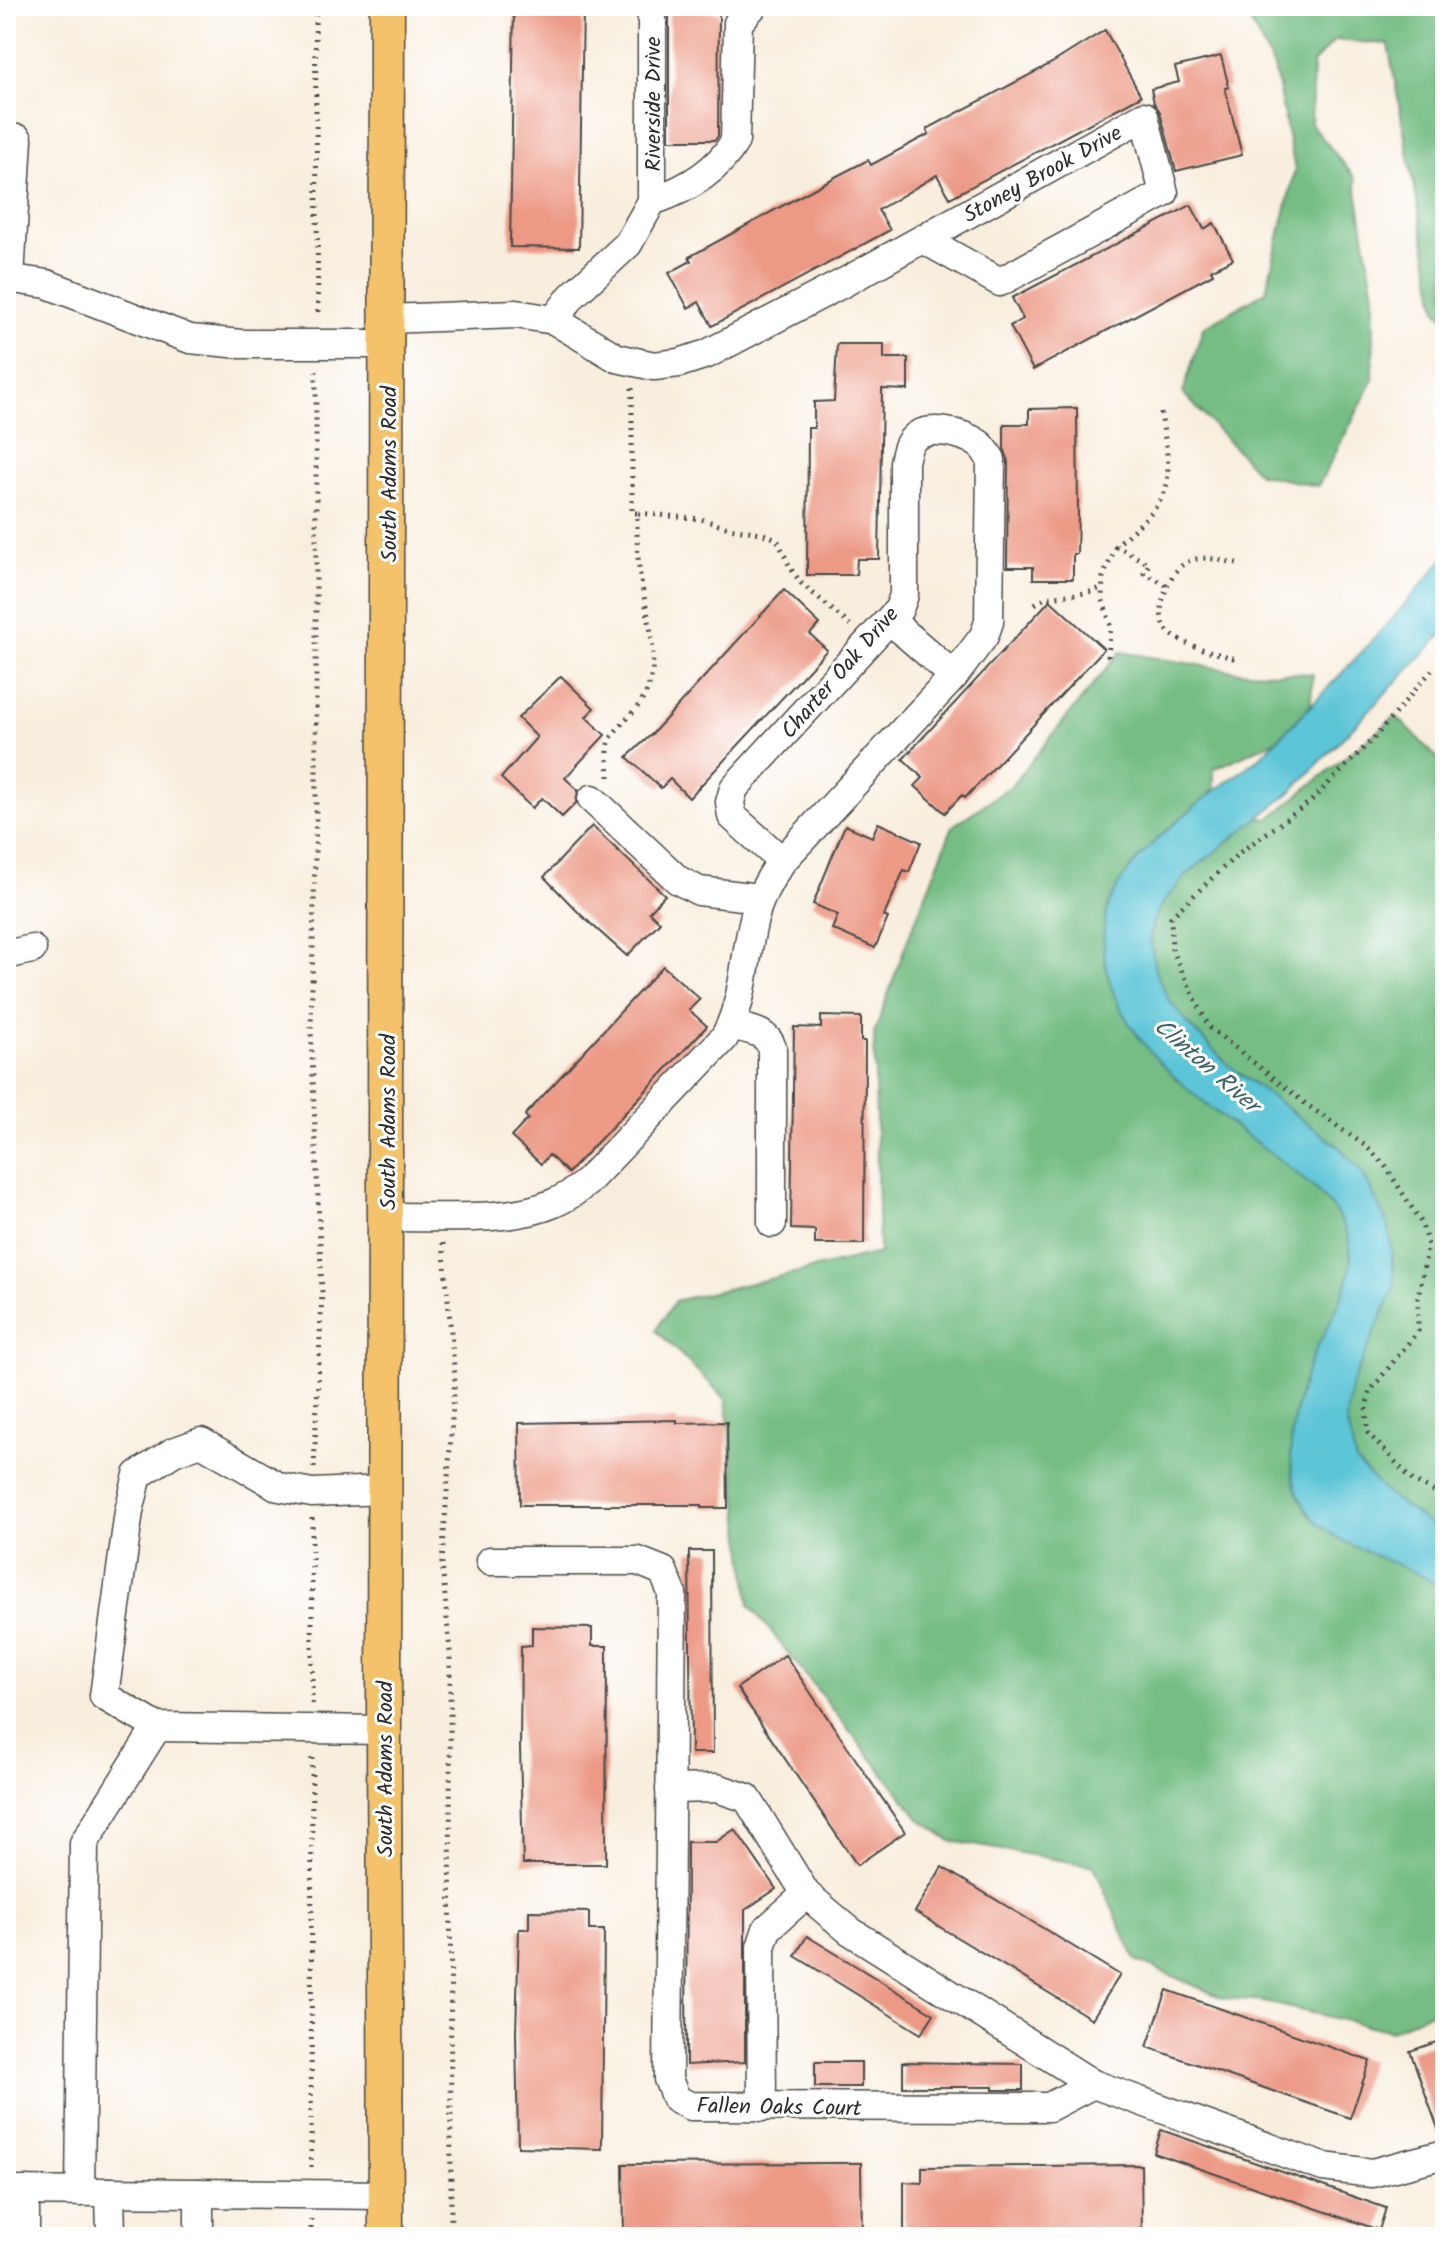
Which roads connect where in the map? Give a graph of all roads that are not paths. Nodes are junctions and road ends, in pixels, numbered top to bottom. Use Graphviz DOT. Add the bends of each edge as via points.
graph roads {
  1 [pos="387,6"];
  2 [pos="652,6"];
  3 [pos="753,6"];
  4 [pos="18,139"];
  5 [pos="652,201"];
  6 [pos="923,239"];
  7 [pos="8,278"];
  8 [pos="554,320"];
  9 [pos="388,331"];
  10 [pos="891,621"];
  11 [pos="954,676"];
  12 [pos="600,807"];
  13 [pos="782,861"];
  14 [pos="760,898"];
  15 [pos="731,1025"];
  16 [pos="387,1217"];
  17 [pos="772,1223"];
  18 [pos="384,1490"];
  19 [pos="490,1561"];
  20 [pos="157,1727"];
  21 [pos="384,1730"];
  22 [pos="670,1789"];
  23 [pos="806,1894"];
  24 [pos="1093,2084"];
  25 [pos="762,2107"];
  26 [pos="1445,2154"];
  27 [pos="15,2191"];
  28 [pos="80,2192"];
  29 [pos="110,2192"];
  30 [pos="199,2193"];
  31 [pos="386,2195"];
  32 [pos="25,2237"];
  33 [pos="111,2237"];
  34 [pos="199,2237"];
  35 [pos="386,2237"];
  1 -- 9 [label="main road, South Adams Road"];
  2 -- 5 [label="street, Riverside Drive"];
  3 -- 5 [label="street, Riverside Drive" via="738,23 735,141 726,156 689,186"];
  4 -- 7 [label="street"];
  5 -- 8 [label="street, Riverside Drive" via="628,244"];
  6 -- 6 [label="street, Stoney Brook Drive" via="951,224 1144,116 1164,193 1000,282"];
  6 -- 8 [label="street, Stoney Brook Drive" via="707,354 679,363 654,366 617,358"];
  7 -- 9 [label="street, Stoney Brook Drive" via="47,284 190,339 317,346"];
  8 -- 9 [label="street, Stoney Brook Drive" via="516,314"];
  9 -- 16 [label="main road, South Adams Road"];
  10 -- 11 [label="street"];
  10 -- 11 [label="street, Charter Oak Drive" via="904,595 908,447 926,431 965,437 991,459 989,622"];
  10 -- 13 [label="street, Charter Oak Drive" via="734,788 732,816"];
  11 -- 13 [label="street, Charter Oak Drive"];
  12 -- 14 [label="street" via="678,880 699,891"];
  13 -- 14 [label="street, Charter Oak Drive"];
  14 -- 15 [label="street, Charter Oak Drive"];
  15 -- 16 [label="street, Charter Oak Drive" via="611,1158 568,1197 522,1212"];
  15 -- 17 [label="street" via="762,1033 772,1048"];
  16 -- 18 [label="main road, South Adams Road"];
  18 -- 20 [label="street" via="312,1493 279,1487 201,1442 173,1452 138,1475 104,1696"];
  18 -- 21 [label="main road, South Adams Road"];
  19 -- 22 [label="street, Fallen Oaks Court" via="638,1561 663,1571 672,1593"];
  20 -- 21 [label="street"];
  20 -- 28 [label="street" via="84,1843"];
  21 -- 31 [label="main road, South Adams Road"];
  22 -- 23 [label="street" via="717,1788 747,1798"];
  22 -- 25 [label="street, Fallen Oaks Court" via="668,2079 676,2099 690,2106"];
  23 -- 24 [label="street" via="850,1931"];
  23 -- 25 [label="street" via="767,1929 761,1947"];
  24 -- 25 [label="street, Fallen Oaks Court" via="1049,2107"];
  24 -- 26 [label="street" via="1323,2167 1372,2173"];
  27 -- 28 [label="street"];
  27 -- 32 [label="street"];
  28 -- 29 [label="street"];
  29 -- 30 [label="street"];
  29 -- 33 [label="street"];
  30 -- 31 [label="street"];
  30 -- 34 [label="street"];
  31 -- 35 [label="main road, South Adams Road"];
}
